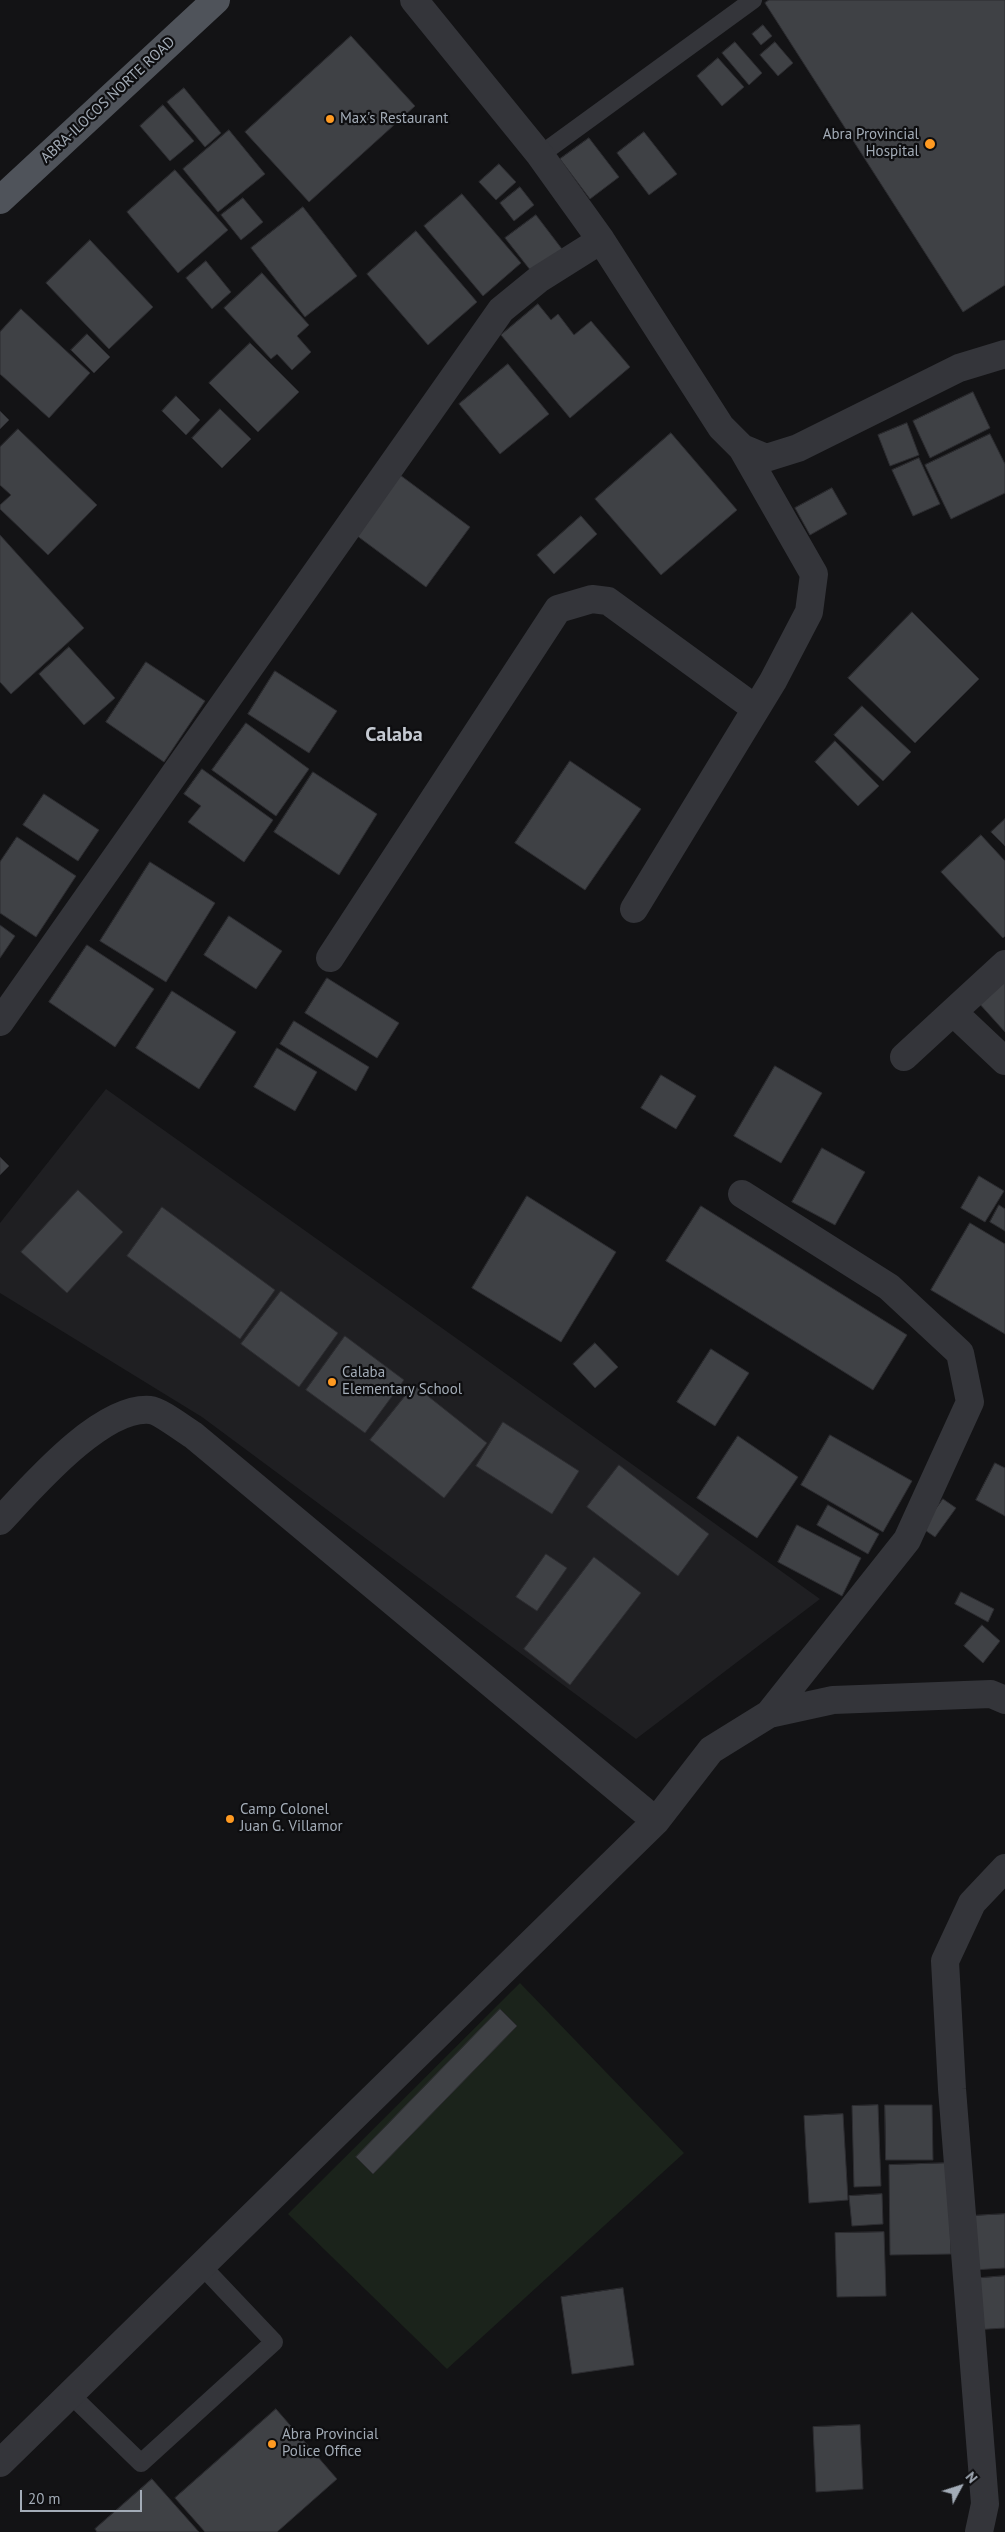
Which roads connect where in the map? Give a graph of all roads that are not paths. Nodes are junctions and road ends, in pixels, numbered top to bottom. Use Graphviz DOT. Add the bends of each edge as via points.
graph roads {
  1 [pos="216,0"];
  2 [pos="414,0"];
  3 [pos="753,0"];
  4 [pos="540,155"];
  5 [pos="0,200"];
  6 [pos="601,240"];
  7 [pos="1005,354"];
  8 [pos="742,448"];
  9 [pos="756,709"];
  10 [pos="634,909"];
  11 [pos="330,958"];
  12 [pos="1005,964"];
  13 [pos="953,1012"];
  14 [pos="0,1022"];
  15 [pos="904,1057"];
  16 [pos="1005,1061"];
  17 [pos="742,1194"];
  18 [pos="0,1521"];
  19 [pos="1005,1700"];
  20 [pos="769,1714"];
  21 [pos="656,1821"];
  22 [pos="1005,1868"];
  23 [pos="201,2265"];
  24 [pos="70,2394"];
  25 [pos="0,2463"];
  26 [pos="979,2532"];
  1 -- 5 [label="main road, ABRA-ILOCOS NORTE ROAD"];
  2 -- 4 [label="street"];
  3 -- 4 [label="lane"];
  4 -- 6 [label="street"];
  6 -- 8 [label="street" via="721,427"];
  6 -- 14 [label="street" via="539,279 501,310"];
  7 -- 8 [label="street" via="959,368 798,448 766,458"];
  8 -- 9 [label="street" via="814,574 808,612"];
  9 -- 10 [label="street"];
  9 -- 11 [label="street" via="608,600 592,600 558,609"];
  12 -- 13 [label="street"];
  13 -- 15 [label="street"];
  13 -- 16 [label="street"];
  17 -- 20 [label="street" via="889,1287 960,1353 970,1402 907,1540"];
  18 -- 21 [label="street" via="63,1455 110,1422 130,1412 152,1410 193,1435"];
  19 -- 20 [label="street" via="991,1694 833,1700"];
  20 -- 21 [label="street" via="711,1750"];
  21 -- 23 [label="street"];
  22 -- 26 [label="street" via="972,1903 945,1962 985,2504"];
  23 -- 24 [label="street"];
  23 -- 24 [label="lane" via="274,2342 141,2463"];
  24 -- 25 [label="street"];
}
